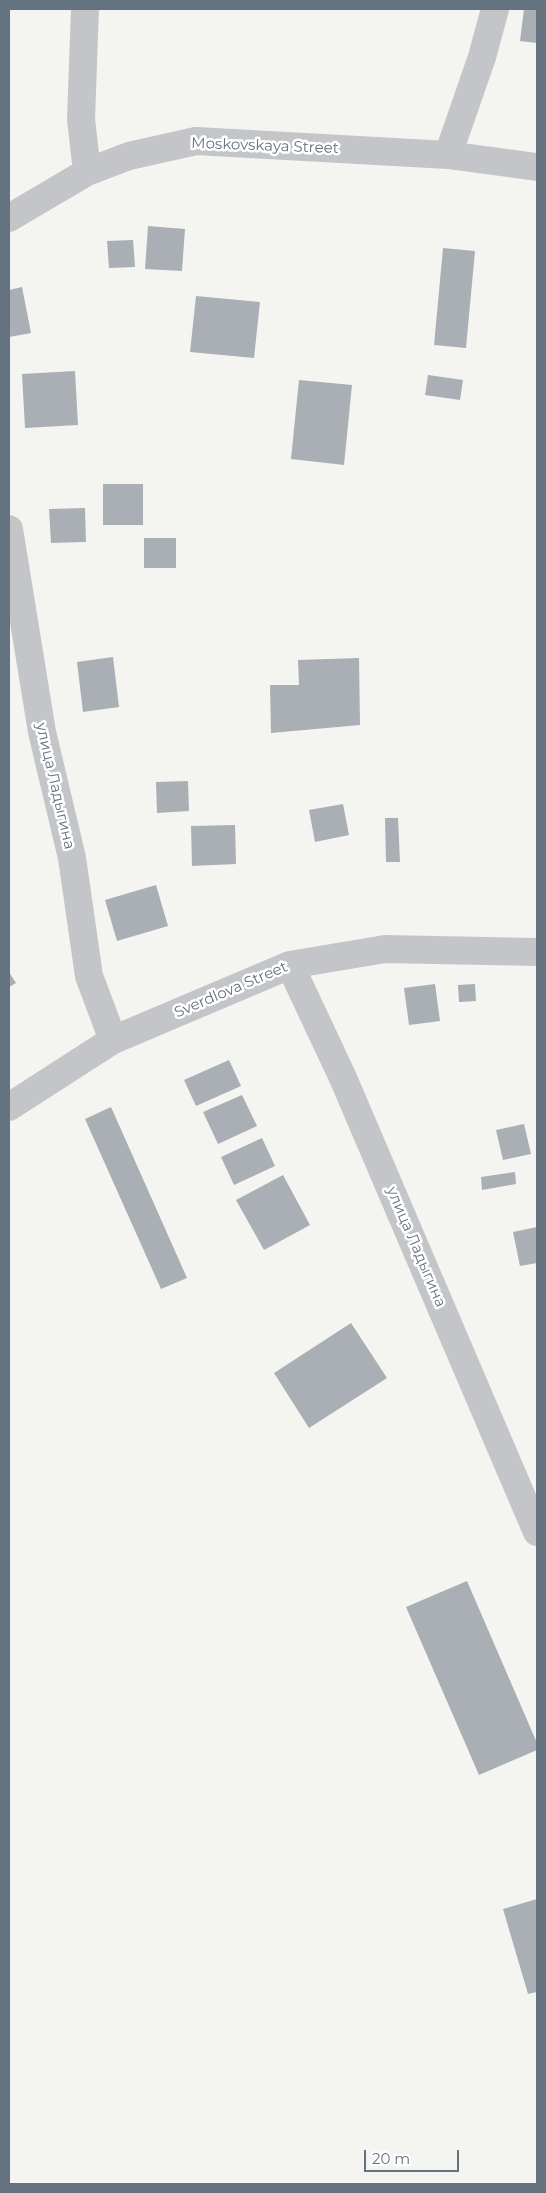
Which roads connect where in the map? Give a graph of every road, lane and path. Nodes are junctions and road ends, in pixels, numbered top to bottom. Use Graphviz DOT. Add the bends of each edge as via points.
graph roads {
  1 [pos="85,9"];
  2 [pos="494,9"];
  3 [pos="448,155"];
  4 [pos="537,167"];
  5 [pos="87,172"];
  6 [pos="9,218"];
  7 [pos="9,529"];
  8 [pos="537,952"];
  9 [pos="290,965"];
  10 [pos="113,1040"];
  11 [pos="9,1107"];
  12 [pos="537,1532"];
  1 -- 5 [label="street" via="81,119"];
  2 -- 3 [label="street" via="482,57"];
  3 -- 4 [label="street, Moskovskaya Street"];
  3 -- 5 [label="street, Moskovskaya Street" via="196,141 129,156"];
  5 -- 6 [label="street, Moskovskaya Street"];
  7 -- 10 [label="street, улица Ладыгина" via="42,732 72,858 89,976"];
  8 -- 9 [label="street, Sverdlova Street" via="385,949"];
  9 -- 10 [label="street, Sverdlova Street"];
  9 -- 12 [label="street, улица Ладыгина" via="343,1078"];
  10 -- 11 [label="street, Sverdlova Street"];
}
